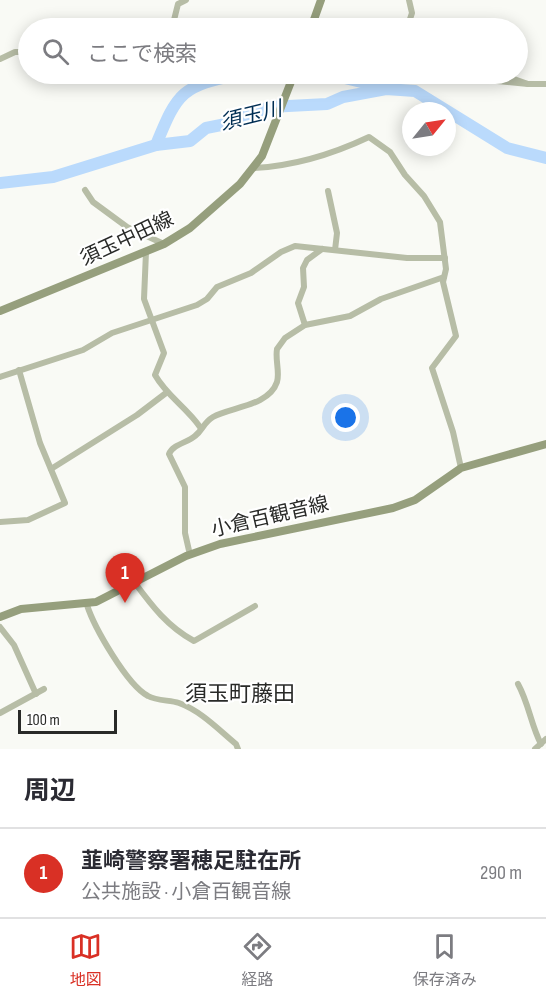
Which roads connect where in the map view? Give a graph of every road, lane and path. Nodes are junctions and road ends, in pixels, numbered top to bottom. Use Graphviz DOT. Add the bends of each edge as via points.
graph roads {
  1 [pos="186,0"];
  2 [pos="321,0"];
  3 [pos="409,0"];
  4 [pos="174,18"];
  5 [pos="315,18"];
  6 [pos="411,18"];
  7 [pos="18,52"];
  8 [pos="0,58"];
  9 [pos="290,84"];
  10 [pos="528,84"];
  11 [pos="546,84"];
  12 [pos="254,168"];
  13 [pos="85,190"];
  14 [pos="328,191"];
  15 [pos="164,244"];
  16 [pos="322,248"];
  17 [pos="335,250"];
  18 [pos="146,252"];
  19 [pos="446,258"];
  20 [pos="444,277"];
  21 [pos="0,311"];
  22 [pos="150,319"];
  23 [pos="304,325"];
  24 [pos="19,370"];
  25 [pos="0,376"];
  26 [pos="166,393"];
  27 [pos="200,427"];
  28 [pos="546,444"];
  29 [pos="461,468"];
  30 [pos="51,469"];
  31 [pos="0,522"];
  32 [pos="190,555"];
  33 [pos="135,583"];
  34 [pos="87,605"];
  35 [pos="255,606"];
  36 [pos="0,617"];
  37 [pos="0,627"];
  38 [pos="518,684"];
  39 [pos="44,689"];
  40 [pos="36,694"];
  41 [pos="0,713"];
  42 [pos="541,744"];
  43 [pos="238,749"];
  1 -- 4 [label="street" via="178,4"];
  2 -- 5 [label="main road"];
  3 -- 6 [label="street"];
  7 -- 8 [label="street"];
  9 -- 12 [label="main road, 須玉中田線" via="267,146"];
  10 -- 11 [label="street"];
  12 -- 15 [label="main road, 須玉中田線" via="190,228"];
  12 -- 19 [label="street" via="280,167 342,150 369,137 390,152 424,196 440,222"];
  13 -- 15 [label="street" via="93,202 127,227"];
  14 -- 17 [label="street" via="337,233"];
  15 -- 18 [label="main road, 須玉中田線"];
  16 -- 17 [label="street"];
  16 -- 22 [label="street" via="295,246 251,273 217,287 204,302"];
  16 -- 23 [label="street" via="303,268 304,287 298,303"];
  17 -- 19 [label="street"];
  18 -- 21 [label="main road, 須玉中田線"];
  18 -- 22 [label="street" via="144,298"];
  19 -- 20 [label="street"];
  20 -- 23 [label="street" via="381,299 350,316"];
  20 -- 29 [label="street" via="456,336 432,368"];
  22 -- 24 [label="street" via="112,333 83,350"];
  22 -- 26 [label="street" via="164,353 155,375"];
  23 -- 27 [label="street" via="279,344 276,384 272,389 254,403 216,415"];
  24 -- 25 [label="street"];
  24 -- 30 [label="street"];
  26 -- 27 [label="street"];
  26 -- 30 [label="street"];
  27 -- 32 [label="street" via="194,437 171,449 169,454 185,487 185,533"];
  28 -- 29 [label="main road, 小倉百観音線"];
  29 -- 32 [label="main road, 小倉百観音線" via="415,500 393,508 245,538"];
  30 -- 31 [label="street" via="65,503 28,520"];
  32 -- 33 [label="main road, 小倉百観音線"];
  33 -- 34 [label="main road, 小倉百観音線"];
  33 -- 35 [label="street" via="156,611 194,640"];
  34 -- 36 [label="main road, 小倉百観音線" via="21,609"];
  34 -- 43 [label="street" via="92,621 126,675 147,696 180,703 198,713"];
  37 -- 40 [label="street" via="14,645"];
  38 -- 42 [label="street"];
  39 -- 40 [label="street"];
  40 -- 41 [label="street"];
}
